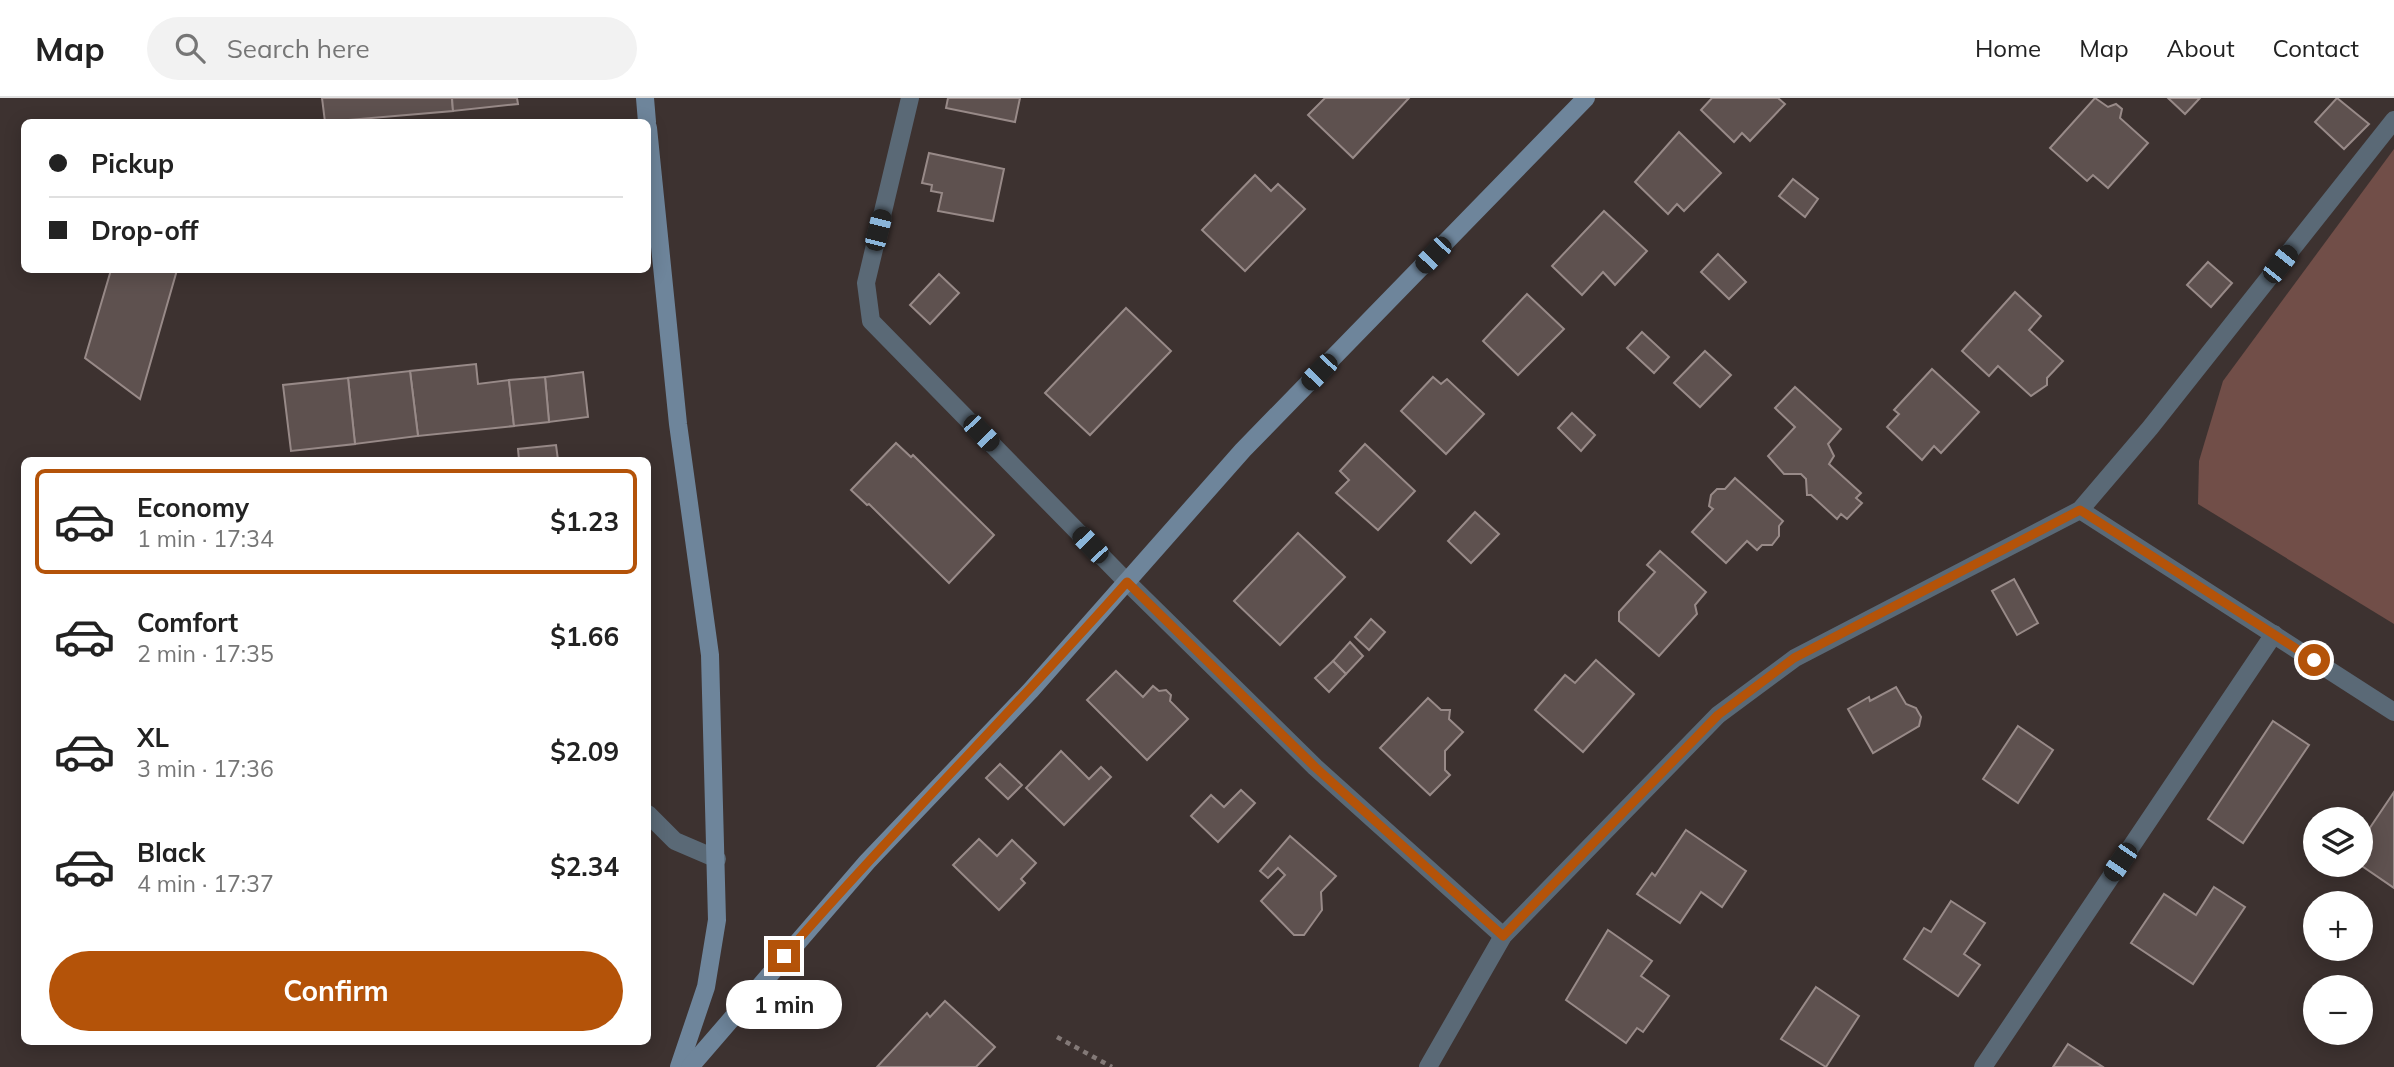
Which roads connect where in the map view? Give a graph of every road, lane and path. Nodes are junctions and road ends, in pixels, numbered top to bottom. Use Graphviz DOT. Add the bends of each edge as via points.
graph roads {
  1 [pos="645,98"];
  2 [pos="910,98"];
  3 [pos="1586,98"];
  4 [pos="647,119"];
  5 [pos="2394,120"];
  6 [pos="651,158"];
  7 [pos="2080,510"];
  8 [pos="1127,582"];
  9 [pos="2274,634"];
  10 [pos="2394,712"];
  11 [pos="651,817"];
  12 [pos="716,859"];
  13 [pos="1503,936"];
  14 [pos="1058,1037"];
  15 [pos="679,1067"];
  16 [pos="690,1067"];
  17 [pos="1112,1067"];
  18 [pos="1428,1067"];
  19 [pos="1983,1067"];
  1 -- 4 [label="street"];
  2 -- 8 [label="street" via="866,283 871,321"];
  3 -- 8 [label="street" via="1243,450"];
  5 -- 7 [label="street"];
  6 -- 12 [label="street" via="678,424 710,655"];
  7 -- 9 [label="street"];
  7 -- 13 [label="street" via="1794,658 1718,715"];
  8 -- 13 [label="street" via="1315,767"];
  8 -- 16 [label="street" via="867,862"];
  9 -- 10 [label="street"];
  9 -- 19 [label="street"];
  11 -- 12 [label="street" via="675,841"];
  12 -- 15 [label="street" via="717,920 706,987"];
  13 -- 18 [label="street"];
  14 -- 17 [label="path"];
}
